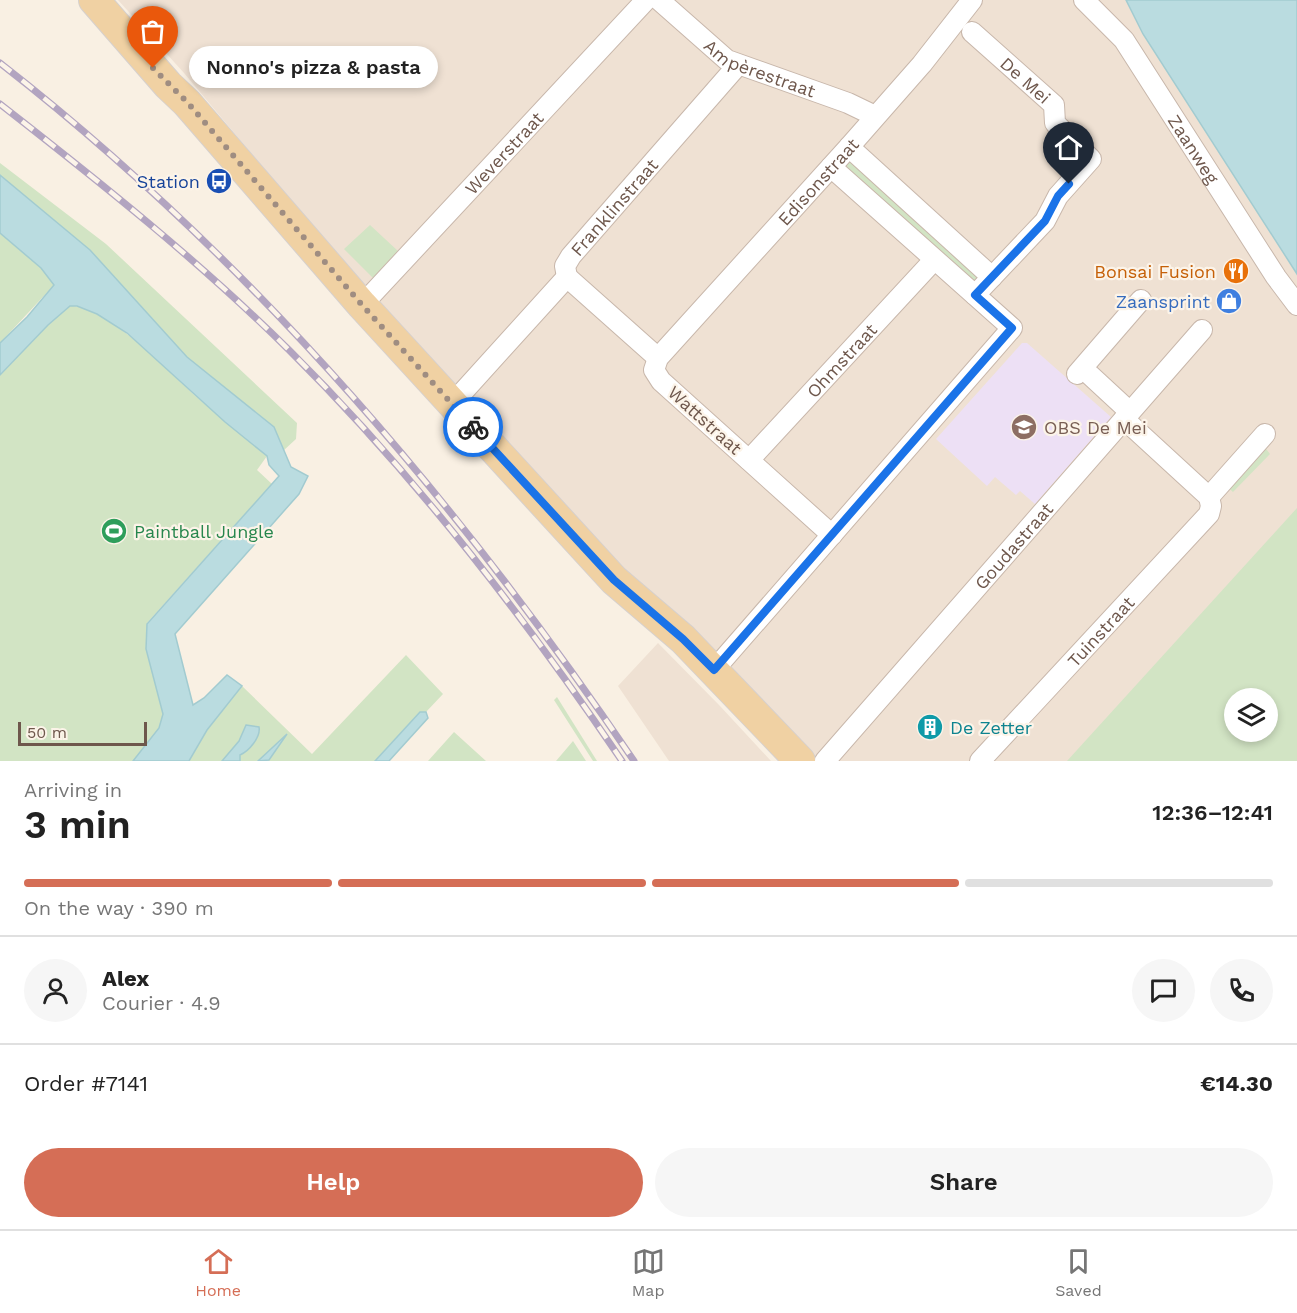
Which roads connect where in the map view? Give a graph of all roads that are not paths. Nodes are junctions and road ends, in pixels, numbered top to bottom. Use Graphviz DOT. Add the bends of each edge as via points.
graph roads {
  1 [pos="94,0"];
  2 [pos="122,0"];
  3 [pos="646,0"];
  4 [pos="659,0"];
  5 [pos="972,0"];
  6 [pos="1084,0"];
  7 [pos="972,32"];
  8 [pos="737,66"];
  9 [pos="188,103"];
  10 [pos="875,116"];
  11 [pos="849,147"];
  12 [pos="831,167"];
  13 [pos="934,260"];
  14 [pos="567,277"];
  15 [pos="992,277"];
  16 [pos="975,295"];
  17 [pos="1141,300"];
  18 [pos="362,305"];
  19 [pos="1297,305"];
  20 [pos="1202,330"];
  21 [pos="658,358"];
  22 [pos="452,404"];
  23 [pos="1127,415"];
  24 [pos="1265,434"];
  25 [pos="749,460"];
  26 [pos="1209,497"];
  27 [pos="832,535"];
  28 [pos="714,670"];
  29 [pos="800,761"];
  30 [pos="825,761"];
  31 [pos="980,761"];
  1 -- 9 [label="main road"];
  2 -- 9 [label="main road" via="165,56"];
  3 -- 18 [label="street, Weverstraat"];
  4 -- 8 [label="street, Ampèrestraat"];
  5 -- 10 [label="street, Edisonstraat"];
  6 -- 19 [label="street, Zaanweg" via="1124,40"];
  7 -- 15 [label="street, De Mei" via="1054,105 1055,123 1090,159 1058,196 1045,221"];
  8 -- 10 [label="street, Ampèrestraat" via="848,103"];
  8 -- 14 [label="street, Franklinstraat" via="571,256 565,266"];
  9 -- 18 [label="main road"];
  10 -- 11 [label="street, Edisonstraat"];
  11 -- 12 [label="street, Edisonstraat"];
  11 -- 15 [label="street"];
  12 -- 13 [label="street"];
  12 -- 21 [label="street, Edisonstraat"];
  13 -- 16 [label="street"];
  13 -- 25 [label="street, Ohmstraat"];
  14 -- 21 [label="street"];
  14 -- 22 [label="street, Franklinstraat"];
  15 -- 16 [label="street"];
  16 -- 27 [label="street" via="1012,328"];
  17 -- 23 [label="street" via="1084,374"];
  18 -- 22 [label="main road"];
  20 -- 23 [label="street, Goudastraat"];
  21 -- 25 [label="street, Wattstraat" via="654,370 661,381"];
  22 -- 28 [label="main road" via="614,580"];
  23 -- 26 [label="street"];
  23 -- 30 [label="street, Goudastraat"];
  24 -- 26 [label="street, Tuinstraat"];
  25 -- 27 [label="street, Wattstraat"];
  26 -- 31 [label="street, Tuinstraat" via="1209,514"];
  27 -- 28 [label="street"];
  28 -- 29 [label="main road"];
}
